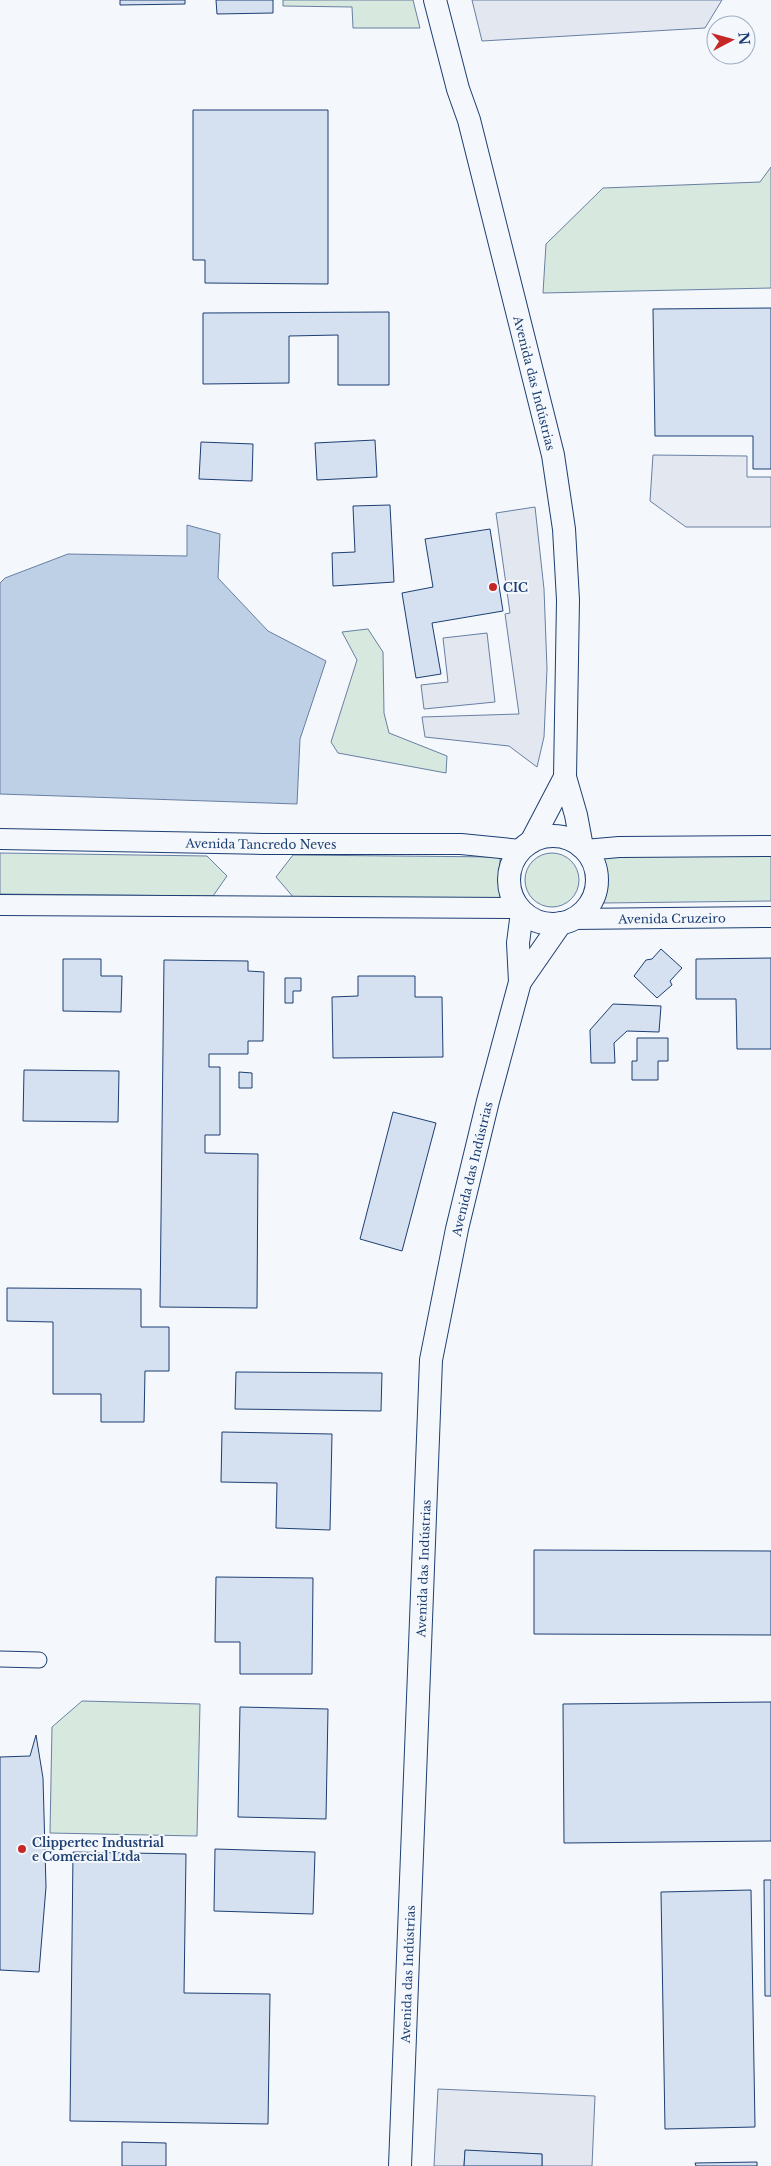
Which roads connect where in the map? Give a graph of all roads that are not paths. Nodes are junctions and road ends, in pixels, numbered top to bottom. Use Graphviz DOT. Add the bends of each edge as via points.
graph roads {
  1 [pos="435,0"];
  2 [pos="565,777"];
  3 [pos="0,840"];
  4 [pos="526,846"];
  5 [pos="771,846"];
  6 [pos="584,848"];
  7 [pos="0,905"];
  8 [pos="520,910"];
  9 [pos="771,917"];
  10 [pos="567,921"];
  11 [pos="520,982"];
  12 [pos="0,1659"];
  13 [pos="39,1660"];
  14 [pos="400,2166"];
  1 -- 2 [label="main road, Avenida das Indústrias" via="469,120 553,455 564,529 568,600"];
  2 -- 4 [label="main road"];
  2 -- 6 [label="main road"];
  3 -- 4 [label="main road, Avenida Tancredo Neves"];
  4 -- 6 [label="main road" via="544,837 557,836"];
  4 -- 8 [label="main road" via="514,860 510,878 513,896"];
  5 -- 6 [label="main road"];
  6 -- 10 [label="main road" via="596,872 596,886 584,911"];
  7 -- 8 [label="main road"];
  8 -- 10 [label="main road" via="549,924"];
  8 -- 11 [label="main road"];
  9 -- 10 [label="main road, Avenida Cruzeiro"];
  10 -- 11 [label="main road"];
  11 -- 14 [label="main road, Avenida das Indústrias" via="457,1229 431,1360"];
  12 -- 13 [label="street"];
}
